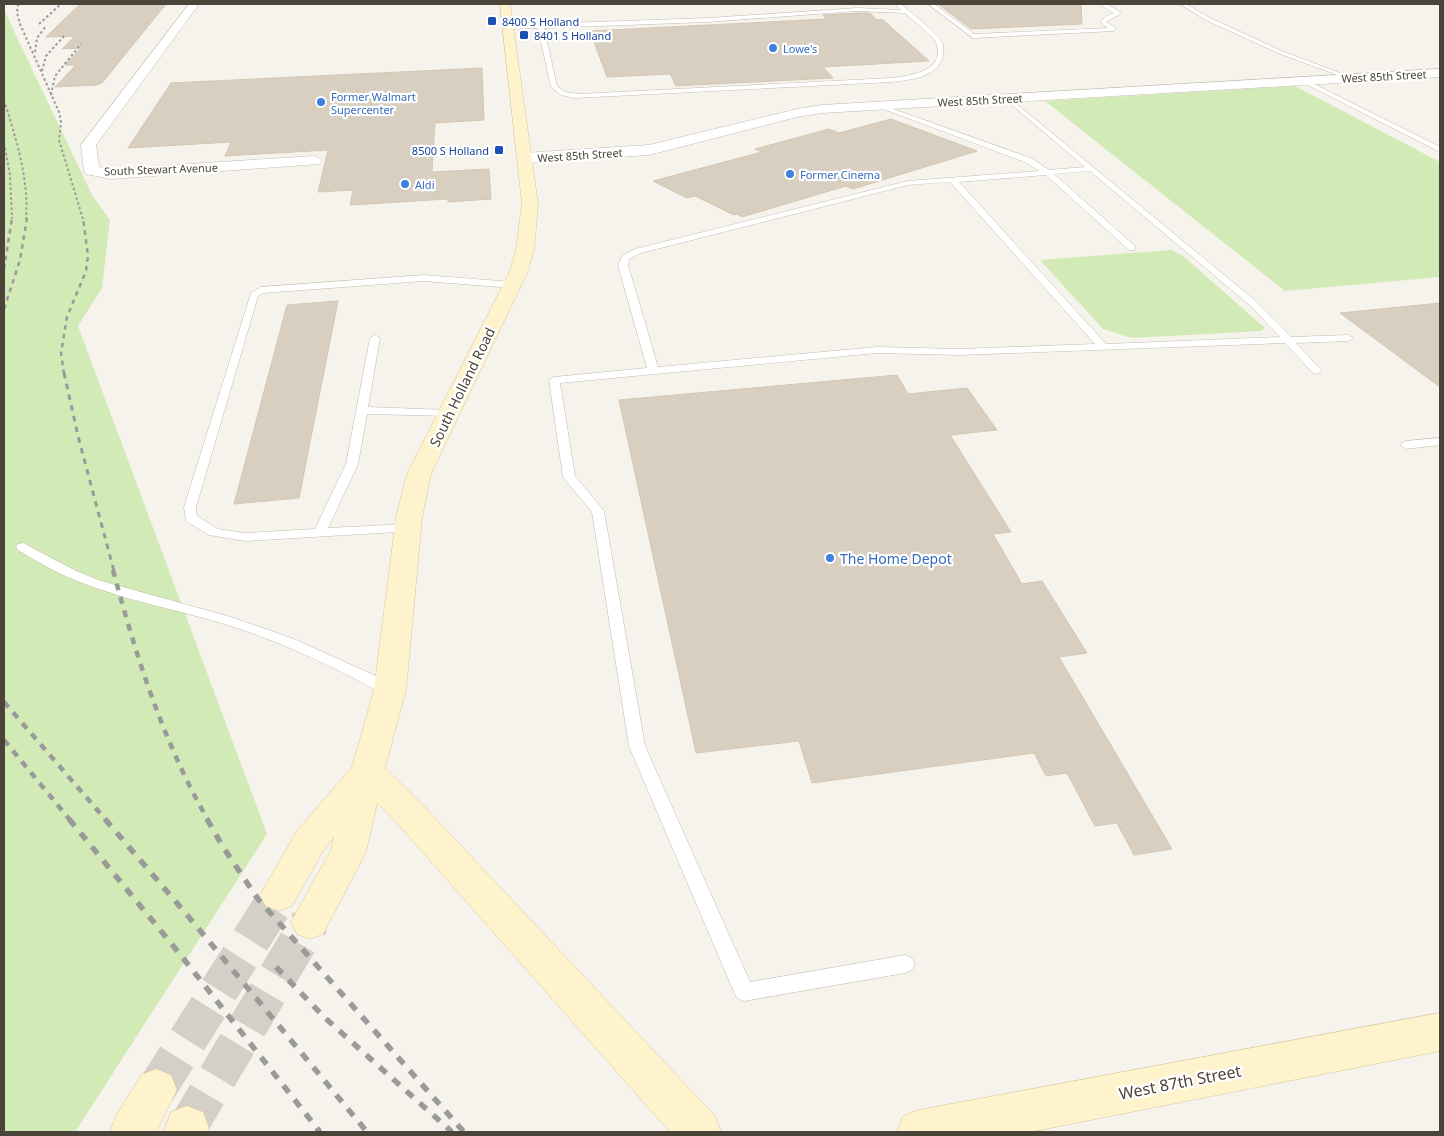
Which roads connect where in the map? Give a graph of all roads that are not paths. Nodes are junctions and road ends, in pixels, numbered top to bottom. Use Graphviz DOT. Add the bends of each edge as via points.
graph roads {
  1 [pos="194,4"];
  2 [pos="505,4"];
  3 [pos="898,4"];
  4 [pos="931,4"];
  5 [pos="1102,4"];
  6 [pos="1183,4"];
  7 [pos="907,12"];
  8 [pos="541,26"];
  9 [pos="508,27"];
  10 [pos="1440,73"];
  11 [pos="1350,78"];
  12 [pos="1304,81"];
  13 [pos="1007,98"];
  14 [pos="880,106"];
  15 [pos="1440,150"];
  16 [pos="524,158"];
  17 [pos="314,161"];
  18 [pos="1092,169"];
  19 [pos="1047,172"];
  20 [pos="952,179"];
  21 [pos="1132,248"];
  22 [pos="512,285"];
  23 [pos="375,338"];
  24 [pos="1348,338"];
  25 [pos="1288,340"];
  26 [pos="1102,346"];
  27 [pos="653,370"];
  28 [pos="1316,371"];
  29 [pos="362,410"];
  30 [pos="449,413"];
  31 [pos="1440,441"];
  32 [pos="1406,445"];
  33 [pos="409,528"];
  34 [pos="320,534"];
  35 [pos="24,548"];
  36 [pos="390,690"];
  37 [pos="366,772"];
  38 [pos="279,895"];
  39 [pos="310,922"];
  40 [pos="905,964"];
  41 [pos="1440,1032"];
  42 [pos="156,1090"];
  43 [pos="132,1132"];
  44 [pos="698,1132"];
  45 [pos="919,1132"];
  1 -- 17 [label="street, South Stewart Avenue" via="88,145 92,171 111,174"];
  2 -- 9 [label="main road, South Holland Road"];
  3 -- 7 [label="lane"];
  4 -- 5 [label="lane" via="973,36 1114,29 1103,22 1119,13"];
  6 -- 11 [label="lane" via="1280,52"];
  7 -- 8 [label="lane" via="847,10"];
  7 -- 8 [label="lane" via="940,42 942,51 934,66 913,78 596,96 571,96 554,87"];
  8 -- 9 [label="lane"];
  9 -- 16 [label="main road, South Holland Road"];
  10 -- 11 [label="street, West 85th Street"];
  11 -- 12 [label="street, West 85th Street"];
  12 -- 13 [label="street, West 85th Street"];
  12 -- 15 [label="lane"];
  13 -- 14 [label="street, West 85th Street"];
  13 -- 18 [label="lane"];
  14 -- 16 [label="street, West 85th Street" via="797,113 649,150"];
  14 -- 19 [label="lane" via="1028,160"];
  16 -- 22 [label="main road, South Holland Road" via="530,204 529,228"];
  18 -- 19 [label="lane"];
  18 -- 25 [label="lane" via="1255,305"];
  19 -- 20 [label="lane"];
  19 -- 21 [label="lane"];
  20 -- 26 [label="lane"];
  20 -- 27 [label="lane" via="908,183 638,251 625,258 624,265"];
  22 -- 30 [label="main road, South Holland Road"];
  22 -- 34 [label="lane" via="424,278 261,290 254,295 190,507 191,518 214,532 245,538"];
  23 -- 29 [label="lane"];
  24 -- 25 [label="lane"];
  25 -- 26 [label="lane"];
  25 -- 28 [label="lane"];
  26 -- 27 [label="lane" via="959,352 877,350"];
  27 -- 40 [label="lane" via="554,380 569,477 598,511 637,746 744,992"];
  29 -- 30 [label="lane"];
  29 -- 34 [label="lane" via="352,464"];
  30 -- 33 [label="main road, South Holland Road" via="419,474"];
  31 -- 32 [label="lane"];
  33 -- 34 [label="lane"];
  33 -- 36 [label="main road, South Holland Road"];
  35 -- 36 [label="lane" via="45,563 78,579 119,593 226,620 289,642"];
  36 -- 37 [label="main road, South Holland Road"];
  37 -- 38 [label="main road, South Holland Road" via="310,840"];
  37 -- 39 [label="main road, South Holland Road" via="348,852"];
  37 -- 44 [label="main road" via="408,812"];
  41 -- 45 [label="main road, West 87th Street"];
  42 -- 43 [label="main road"];
}
